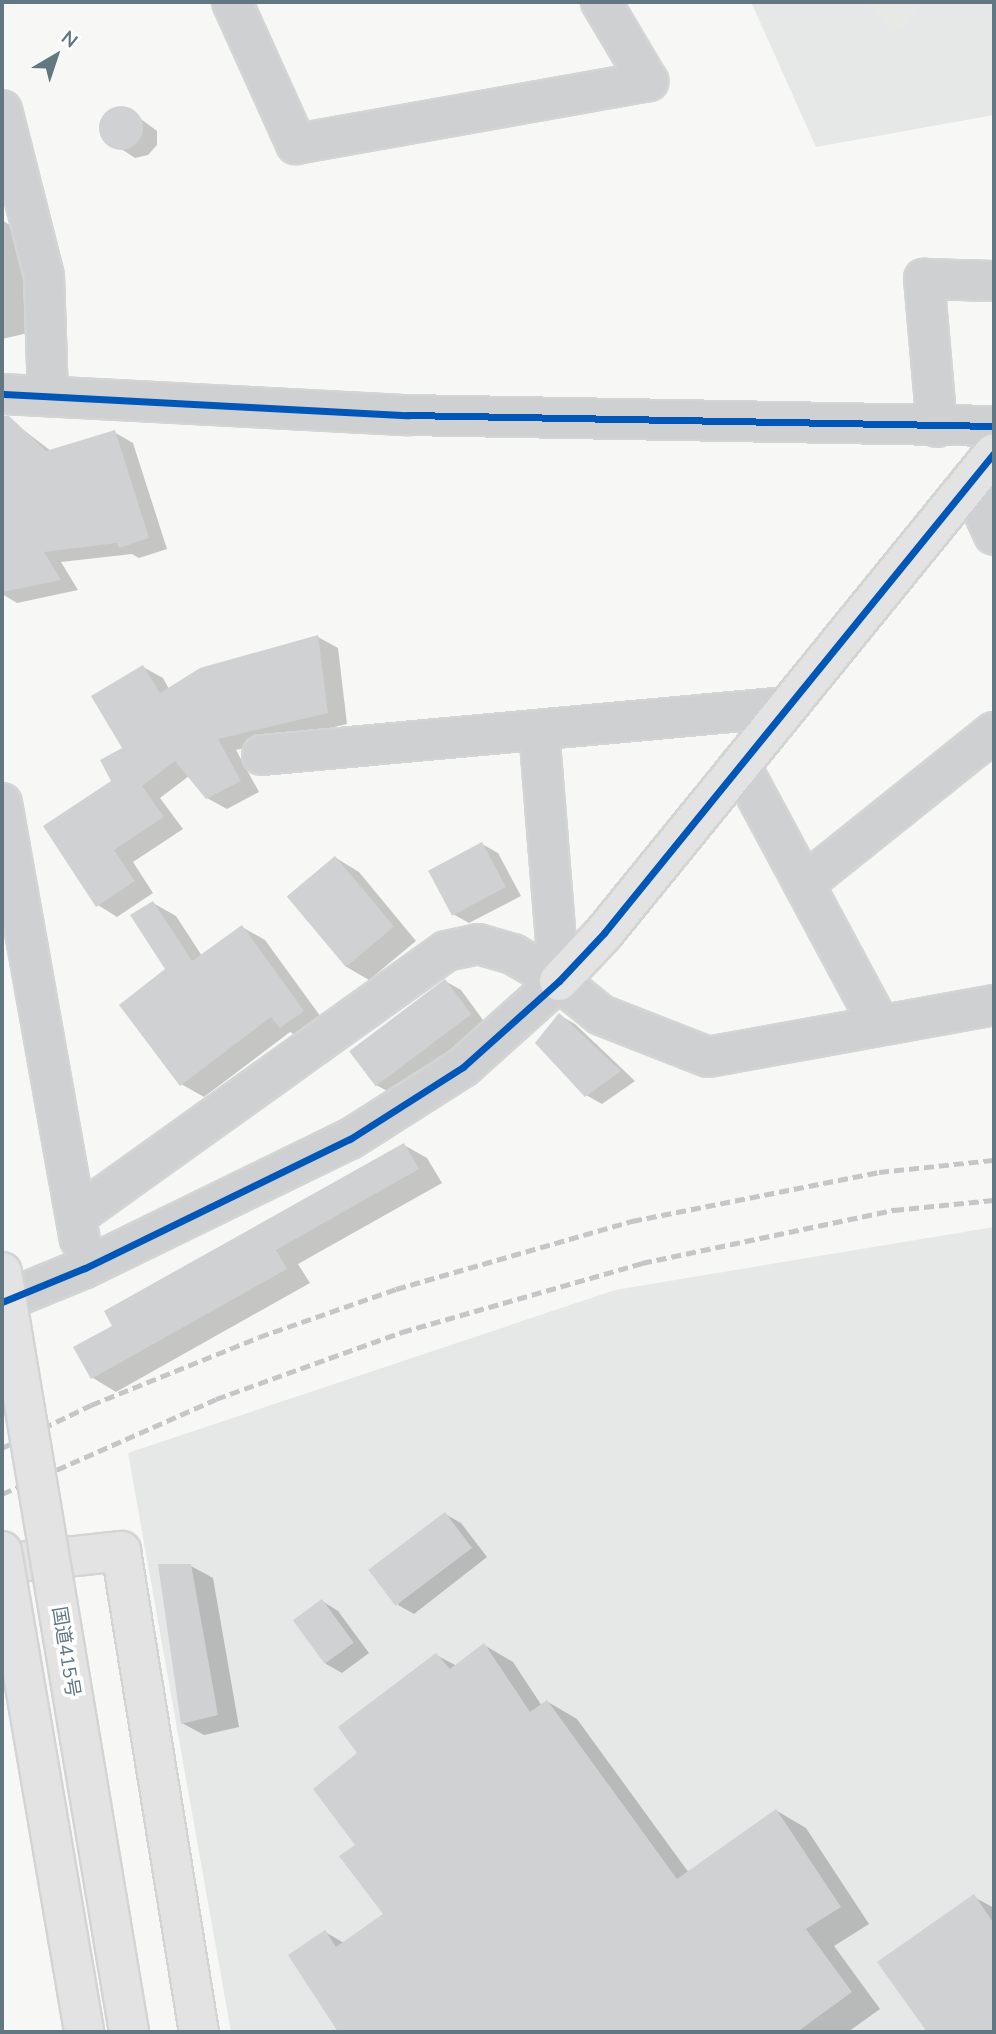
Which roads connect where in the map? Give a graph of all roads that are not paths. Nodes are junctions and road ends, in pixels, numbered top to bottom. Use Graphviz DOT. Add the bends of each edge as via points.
graph roads {
  1 [pos="232,2"];
  2 [pos="601,2"];
  3 [pos="2,110"];
  4 [pos="11,176"];
  5 [pos="994,281"];
  6 [pos="2,394"];
  7 [pos="48,396"];
  8 [pos="994,426"];
  9 [pos="937,427"];
  10 [pos="994,453"];
  11 [pos="970,482"];
  12 [pos="994,535"];
  13 [pos="786,706"];
  14 [pos="539,730"];
  15 [pos="994,732"];
  16 [pos="262,755"];
  17 [pos="740,765"];
  18 [pos="2,803"];
  19 [pos="7,853"];
  20 [pos="804,884"];
  21 [pos="559,981"];
  22 [pos="994,1004"];
  23 [pos="879,1024"];
  24 [pos="76,1216"];
  25 [pos="85,1268"];
  26 [pos="2,1272"];
  27 [pos="2,1302"];
  28 [pos="2,1552"];
  29 [pos="2,1564"];
  30 [pos="84,2032"];
  31 [pos="129,2032"];
  32 [pos="199,2032"];
  1 -- 2 [label="street" via="296,144 648,81"];
  3 -- 4 [label="street"];
  4 -- 7 [label="street" via="44,276"];
  5 -- 9 [label="street" via="924,279"];
  6 -- 7 [label="street"];
  7 -- 9 [label="street" via="407,415"];
  8 -- 9 [label="street"];
  10 -- 11 [label="main road"];
  11 -- 12 [label="street"];
  11 -- 13 [label="main road"];
  13 -- 14 [label="street"];
  13 -- 17 [label="main road"];
  14 -- 16 [label="street"];
  14 -- 21 [label="street"];
  15 -- 20 [label="street"];
  17 -- 20 [label="street"];
  17 -- 21 [label="main road" via="604,933"];
  18 -- 19 [label="street"];
  19 -- 24 [label="street"];
  20 -- 23 [label="street"];
  21 -- 23 [label="street" via="601,1016 708,1057"];
  21 -- 24 [label="street" via="513,954 478,944 446,951"];
  21 -- 25 [label="street" via="463,1067 349,1139"];
  22 -- 23 [label="street"];
  24 -- 25 [label="street"];
  25 -- 27 [label="street"];
  26 -- 31 [label="main road, 国道415号, bridge"];
  28 -- 30 [label="main road, bridge"];
  29 -- 32 [label="main road" via="121,1551"];
}
